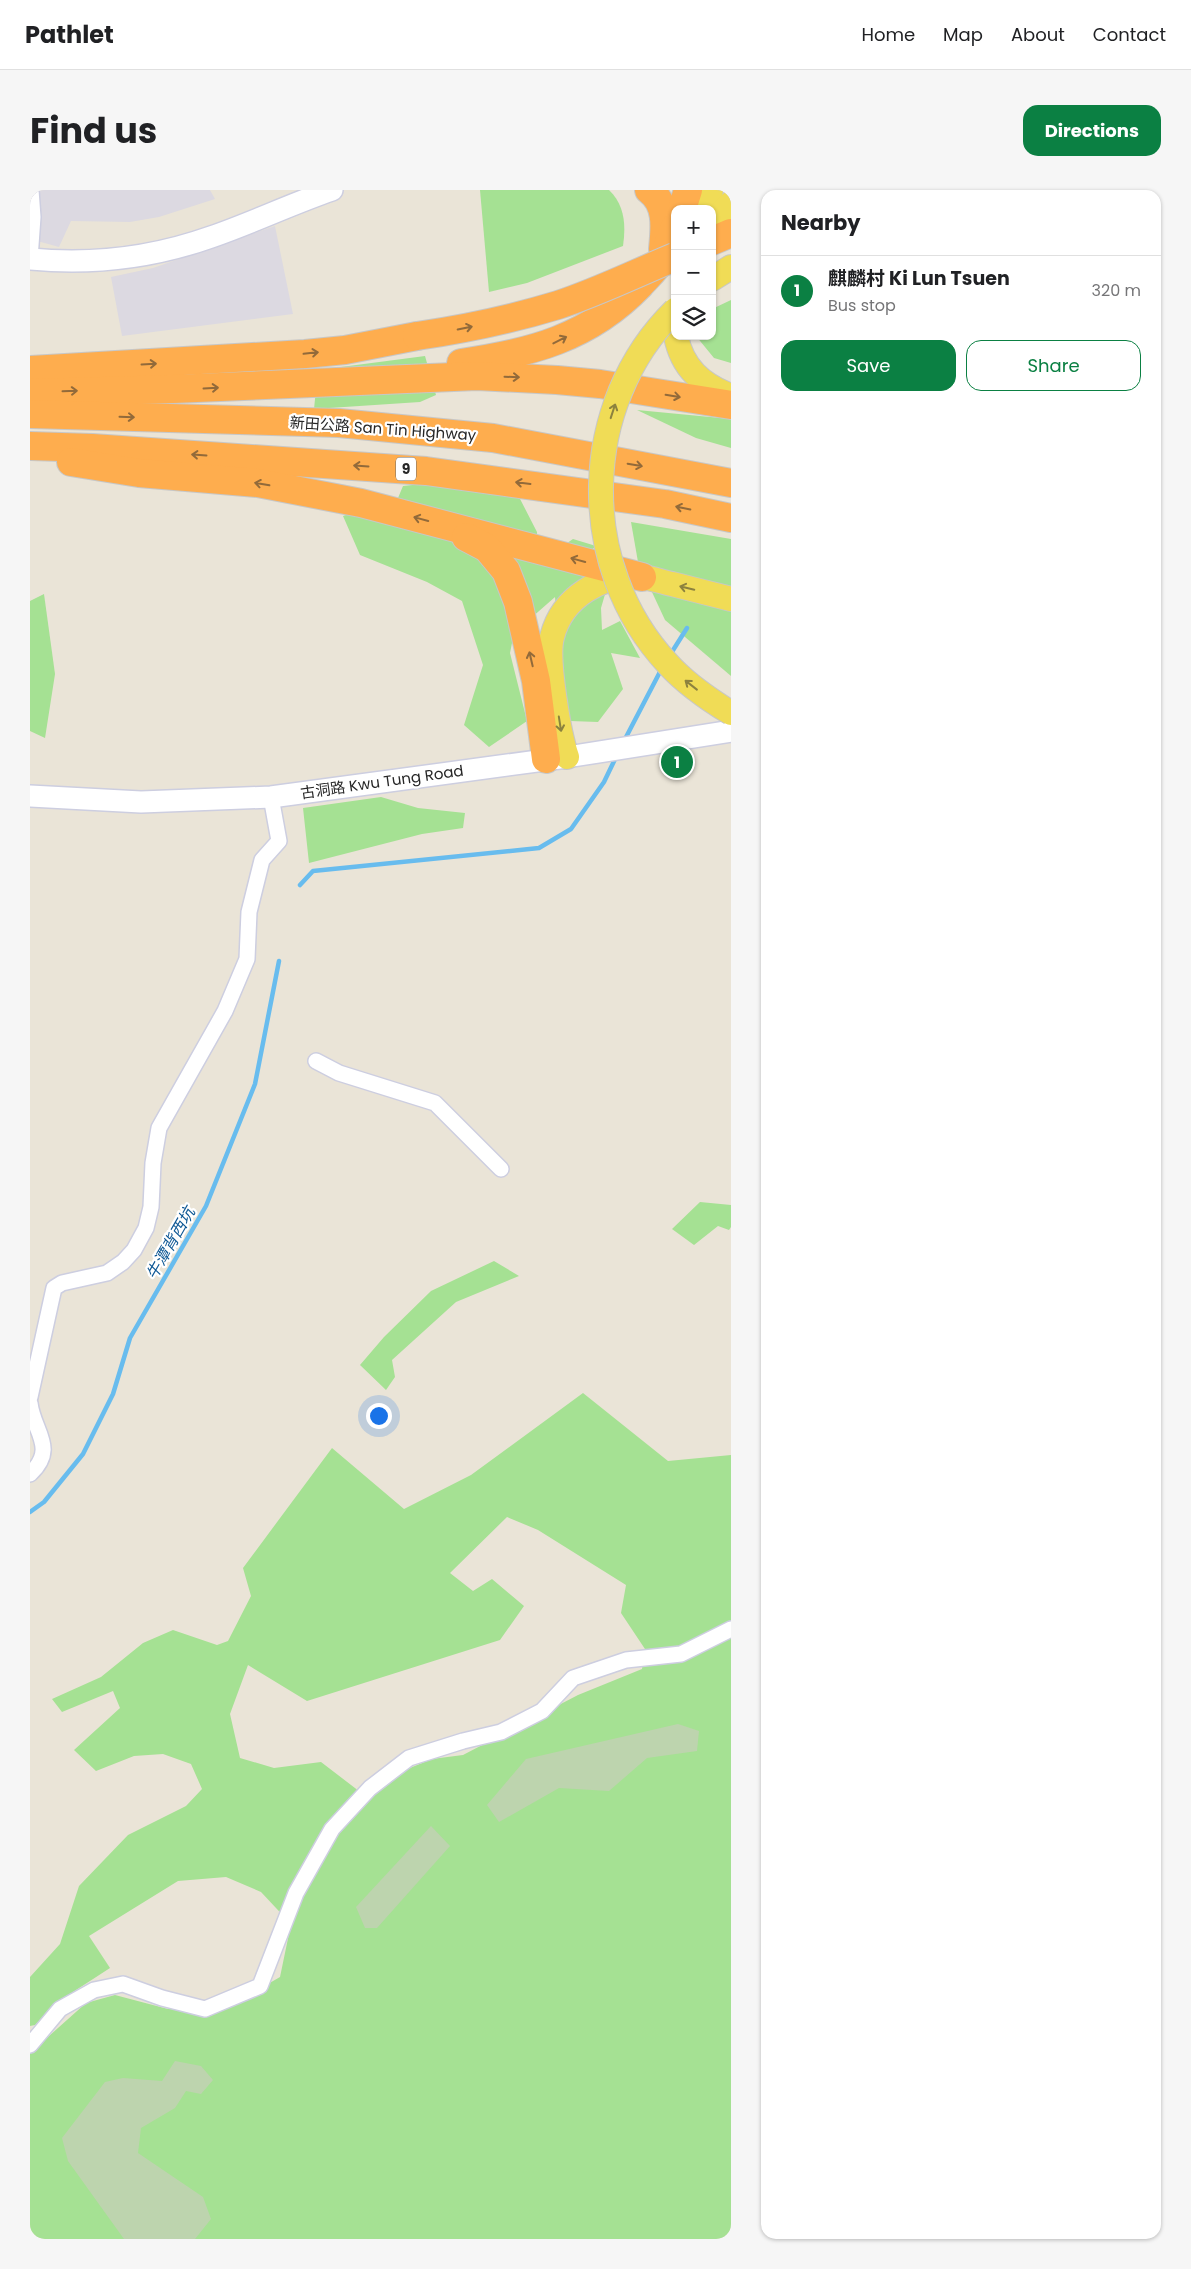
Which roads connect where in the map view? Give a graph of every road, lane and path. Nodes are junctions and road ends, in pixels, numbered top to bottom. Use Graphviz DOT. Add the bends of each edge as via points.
graph roads {
  1 [pos="31,190"];
  2 [pos="649,190"];
  3 [pos="688,190"];
  4 [pos="711,190"];
  5 [pos="329,191"];
  6 [pos="731,203"];
  7 [pos="683,205"];
  8 [pos="708,205"];
  9 [pos="716,218"];
  10 [pos="731,233"];
  11 [pos="716,239"];
  12 [pos="671,245"];
  13 [pos="30,258"];
  14 [pos="668,259"];
  15 [pos="731,267"];
  16 [pos="716,276"];
  17 [pos="671,315"];
  18 [pos="677,340"];
  19 [pos="30,370"];
  20 [pos="288,384"];
  21 [pos="30,393"];
  22 [pos="731,396"];
  23 [pos="731,405"];
  24 [pos="30,414"];
  25 [pos="30,446"];
  26 [pos="30,455"];
  27 [pos="731,483"];
  28 [pos="731,518"];
  29 [pos="446,526"];
  30 [pos="642,577"];
  31 [pos="731,599"];
  32 [pos="731,713"];
  33 [pos="731,731"];
  34 [pos="557,758"];
  35 [pos="30,796"];
  36 [pos="271,797"];
  37 [pos="316,1060"];
  38 [pos="501,1169"];
  39 [pos="30,1397"];
  40 [pos="30,1403"];
  41 [pos="30,1474"];
  42 [pos="731,1629"];
  43 [pos="30,2045"];
  1 -- 13 [label="street"];
  2 -- 14 [label="highway" via="658,201 664,219"];
  3 -- 7 [label="highway"];
  4 -- 8 [label="main road"];
  5 -- 13 [label="street" via="211,238 156,254 98,262"];
  6 -- 9 [label="main road"];
  10 -- 11 [label="highway"];
  12 -- 14 [label="highway"];
  19 -- 14 [label="highway, one-way, bridge" via="345,350 509,319 559,304"];
  20 -- 14 [label="highway, one-way" via="504,357 551,344 612,310"];
  15 -- 16 [label="main road"];
  32 -- 17 [label="main road, one-way, bridge" via="686,682 651,644 625,602 604,537 601,471 611,417 633,364"];
  18 -- 22 [label="main road" via="681,356 692,372 714,390"];
  21 -- 20 [label="highway, one-way"];
  20 -- 23 [label="highway, one-way" via="433,377 519,378 600,384"];
  24 -- 27 [label="highway, 新田公路 San Tin Highway, one-way" via="339,423 493,438"];
  28 -- 25 [label="highway, 9, one-way" via="656,502 426,471 102,448"];
  29 -- 26 [label="highway, one-way" via="361,503 258,483 139,473"];
  30 -- 29 [label="highway, one-way"];
  34 -- 29 [label="highway, one-way" via="518,602 506,571 487,548"];
  31 -- 30 [label="main road, one-way"];
  30 -- 34 [label="main road, one-way" via="599,582 569,604 558,620 551,638 552,674 563,744"];
  33 -- 34 [label="street, 古洞路 Kwu Tung Road"];
  34 -- 36 [label="street, 古洞路 Kwu Tung Road"];
  35 -- 36 [label="street, 古洞路 Kwu Tung Road" via="141,802"];
  36 -- 39 [label="street" via="279,841 262,860 253,891 247,959 225,1012 159,1128 146,1228 134,1250 107,1274 62,1283 54,1288"];
  37 -- 38 [label="street" via="338,1074 435,1103"];
  40 -- 41 [label="street" via="31,1415 44,1444 44,1455"];
  42 -- 43 [label="street" via="681,1654 626,1660 573,1678 542,1711 502,1732 408,1758 370,1788 332,1830 296,1893 260,1986 205,2009 123,1984 94,1990 60,2009"];
}
